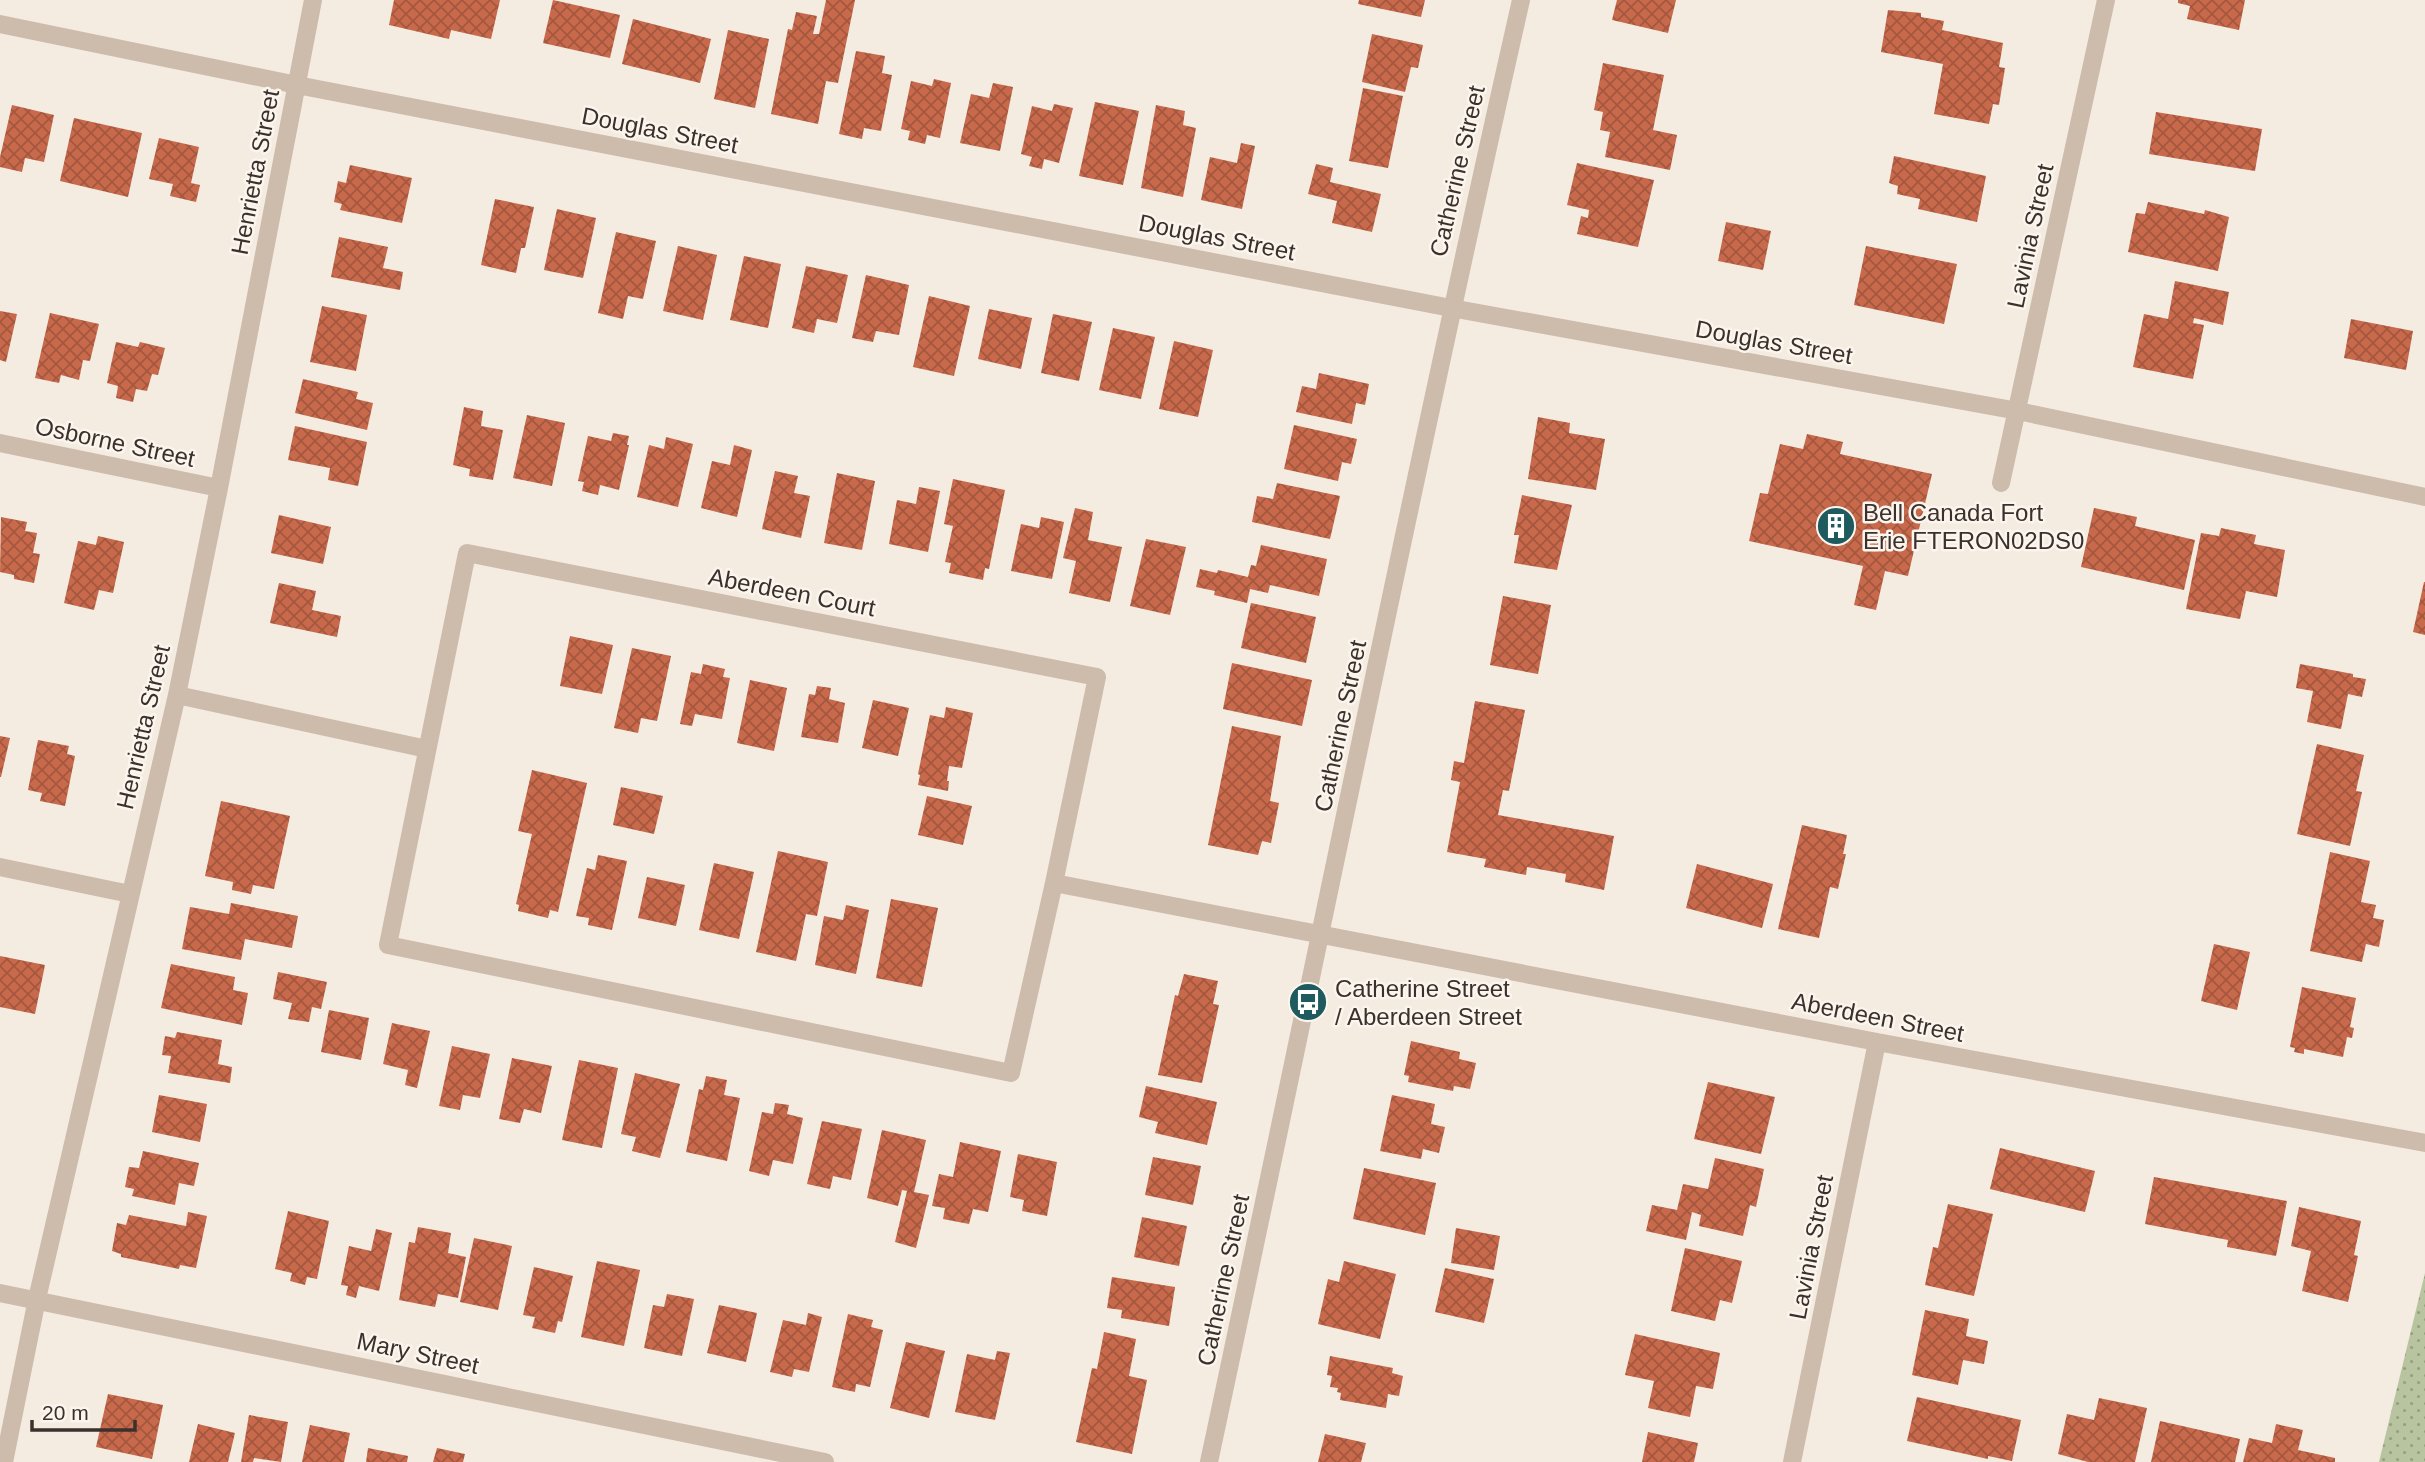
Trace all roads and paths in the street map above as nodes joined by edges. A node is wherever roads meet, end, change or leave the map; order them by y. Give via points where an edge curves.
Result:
1 (313, 0) edge
2 (1521, 0) edge
3 (2106, 0) edge
4 (0, 24) edge
5 (297, 85) junction
6 (1451, 308) junction
7 (2018, 411) junction
8 (0, 443) edge
9 (2001, 483) dead end
10 (219, 488) junction
11 (2425, 497) edge
12 (177, 695) junction
13 (427, 749) junction
14 (0, 867) edge
15 (1054, 883) junction
16 (130, 894) junction
17 (1322, 936) junction
18 (1877, 1042) junction
19 (2425, 1143) edge
20 (0, 1293) edge
21 (37, 1300) junction
22 (4, 1462) edge
23 (825, 1462) edge
24 (1209, 1462) edge
25 (1792, 1462) edge

1 - 5 street, Henrietta Street
2 - 6 street, Catherine Street
3 - 7 street, Lavinia Street
4 - 5 street, Douglas Street
5 - 6 street, Douglas Street
5 - 10 street, Henrietta Street
6 - 7 street, Douglas Street
6 - 17 street, Catherine Street
7 - 9 street, Lavinia Street
7 - 11 street, Douglas Street
8 - 10 street, Osborne Street
10 - 12 street, Henrietta Street
12 - 13 street
12 - 16 street, Henrietta Street
13 - 15 street, Aberdeen Court via 388,945 1011,1073
13 - 15 street, Aberdeen Court via 467,552 1097,677
14 - 16 street
15 - 17 street
16 - 21 street, Henrietta Street
17 - 18 street, Aberdeen Street
17 - 24 street, Catherine Street
18 - 19 street, Aberdeen Street
18 - 25 street, Lavinia Street
20 - 21 street, Mary Street
21 - 22 street, Henrietta Street
21 - 23 street, Mary Street

